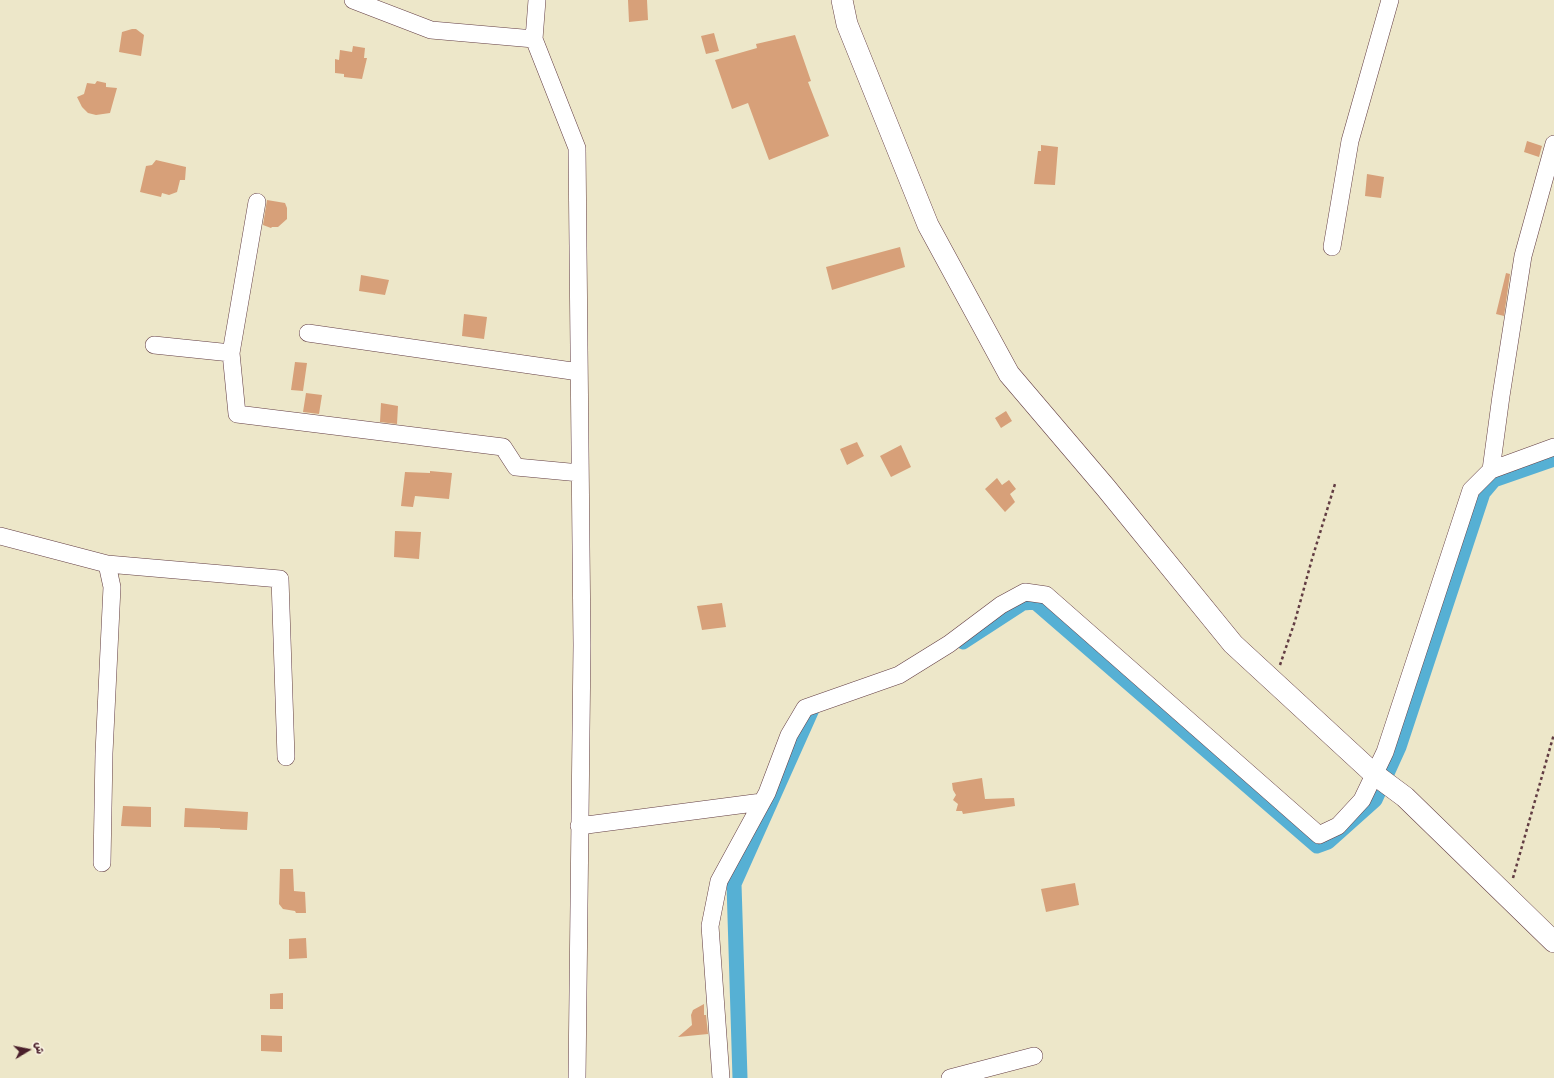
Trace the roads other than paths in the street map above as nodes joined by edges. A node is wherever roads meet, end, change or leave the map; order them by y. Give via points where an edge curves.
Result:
1 (352, 0) edge
2 (537, 0) edge
3 (842, 0) edge
4 (1390, 0) edge
5 (534, 38) junction
6 (1554, 144) edge
7 (257, 202) dead end
8 (1332, 247) dead end
9 (308, 334) dead end
10 (154, 345) dead end
11 (231, 353) junction
12 (579, 372) junction
13 (1554, 447) edge
14 (1491, 470) junction
15 (580, 473) junction
16 (0, 536) edge
17 (107, 564) junction
18 (286, 757) dead end
19 (1374, 774) junction
20 (762, 802) junction
21 (580, 826) junction
22 (102, 862) dead end
23 (1554, 942) edge
24 (1034, 1056) dead end
25 (577, 1078) edge
26 (721, 1078) edge
27 (950, 1078) edge

1 - 5 street via 431,30
2 - 5 street
3 - 19 main road via 847,24 928,225 1009,374 1233,644
4 - 8 street via 1350,141
5 - 12 street via 577,148
6 - 14 street via 1523,256
7 - 11 street
9 - 12 street
10 - 11 street
11 - 15 street via 237,414 502,447 516,467
12 - 15 street
13 - 14 street
14 - 19 street via 1471,490 1385,752
15 - 21 street
16 - 17 street
17 - 18 street via 280,579
17 - 22 street via 112,586
19 - 20 street via 1362,800 1338,826 1319,835 1046,594 1025,592 1001,605 949,644 899,675 805,708 788,735
19 - 23 main road via 1405,797
20 - 21 street
20 - 26 street via 719,881 710,926
21 - 25 street
24 - 27 street

